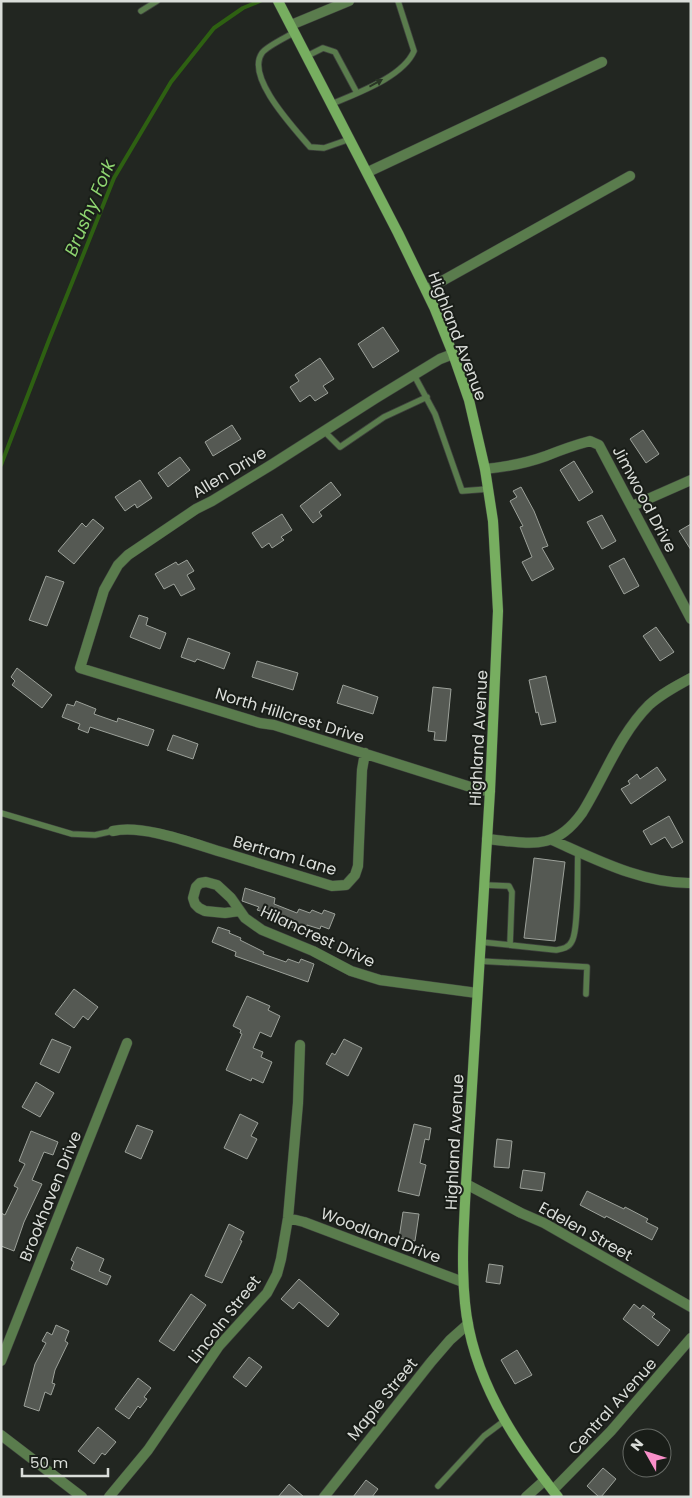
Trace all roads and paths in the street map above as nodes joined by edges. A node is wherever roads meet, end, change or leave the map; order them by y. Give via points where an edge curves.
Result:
1 (157, 1) edge
2 (278, 1) edge
3 (349, 1) edge
4 (398, 1) edge
5 (141, 11) dead end
6 (293, 29) junction
7 (307, 56) junction
8 (602, 62) dead end
9 (357, 93) junction
10 (332, 104) junction
11 (350, 138) junction
12 (368, 172) junction
13 (630, 176) dead end
14 (426, 290) junction
15 (453, 354) junction
16 (414, 375) junction
17 (427, 397) junction
18 (324, 431) junction
19 (485, 469) junction
20 (691, 480) edge
21 (488, 489) junction
22 (632, 506) junction
23 (691, 619) edge
24 (80, 668) joint
25 (691, 678) edge
26 (365, 753) junction
27 (490, 791) junction
28 (1, 813) edge
29 (113, 831) joint
30 (487, 839) junction
31 (552, 840) junction
32 (578, 851) junction
33 (691, 884) edge
34 (484, 885) junction
35 (239, 911) dead end
36 (481, 942) junction
37 (510, 945) junction
38 (479, 961) junction
39 (477, 994) junction
40 (586, 994) dead end
41 (127, 1042) dead end
42 (300, 1045) dead end
43 (466, 1184) junction
44 (288, 1218) junction
45 (463, 1282) junction
46 (691, 1307) edge
47 (468, 1324) junction
48 (691, 1338) edge
49 (1, 1361) edge
50 (504, 1421) junction
51 (1, 1435) edge
52 (544, 1480) junction
53 (438, 1486) dead end
54 (555, 1494) edge
55 (82, 1497) edge
56 (109, 1497) edge
57 (324, 1497) edge
58 (526, 1497) edge

1 - 5 lane
2 - 6 main road, Highland Avenue
3 - 6 street
9 -> 4 lane via 379,82 411,58 414,51
6 - 7 main road, Highland Avenue
6 - 11 lane via 262,52 258,65 266,91 310,147 324,148
7 - 9 lane via 323,48 335,52
7 - 10 main road, Highland Avenue
8 - 12 street
9 - 10 lane
10 - 11 main road, Highland Avenue
11 - 12 main road, Highland Avenue
12 - 14 main road, Highland Avenue
13 - 14 street
14 - 15 main road, Highland Avenue
15 - 16 street, Allen Drive
15 - 19 main road, Highland Avenue via 471,408
16 - 17 lane
16 - 18 street, Allen Drive
17 - 18 lane via 384,417 340,447
17 - 21 lane via 462,491
18 - 24 street, Allen Drive via 196,509 128,555 118,565 104,590
19 - 21 main road, Highland Avenue
19 - 22 street, Jimwood Drive via 544,457 590,441 599,446
20 - 22 street
21 - 27 main road, Highland Avenue via 496,551 498,611
22 - 23 street, Jimwood Drive
24 - 26 street, North Hillcrest Drive
25 - 31 street via 650,704 627,734 574,825
26 - 27 street, North Hillcrest Drive
26 - 29 street, Bertram Lane via 358,866 346,885 332,886 146,831
27 - 30 main road, Highland Avenue
28 - 29 lane via 72,834 95,835
30 - 31 street via 527,843
30 - 34 main road, Highland Avenue
31 - 32 street
32 - 33 street via 651,878
32 - 37 lane via 575,926 571,943 556,950
34 - 36 main road, Highland Avenue
34 - 37 lane via 508,886 512,892
35 - 39 street, Hilancrest Drive via 262,930 370,978
36 - 37 lane
36 - 38 main road, Highland Avenue
38 - 39 main road, Highland Avenue
38 - 40 lane via 587,967
39 - 43 main road, Highland Avenue
41 - 49 street, Brookhaven Drive
42 - 44 street, Lincoln Street
43 - 45 main road, Highland Avenue
43 - 46 street, Edelen Street via 544,1223
44 - 45 street, Woodland Drive
44 - 56 street, Lincoln Street via 277,1274 267,1293 219,1346 148,1450
45 - 47 main road, Highland Avenue
47 - 50 main road, Highland Avenue via 480,1370
47 - 57 street, Maple Street via 431,1362
48 - 54 street, Central Avenue
50 - 52 main road, Highland Avenue
50 - 53 lane via 484,1436
51 - 55 street
52 - 54 main road, Highland Avenue
52 - 58 street

